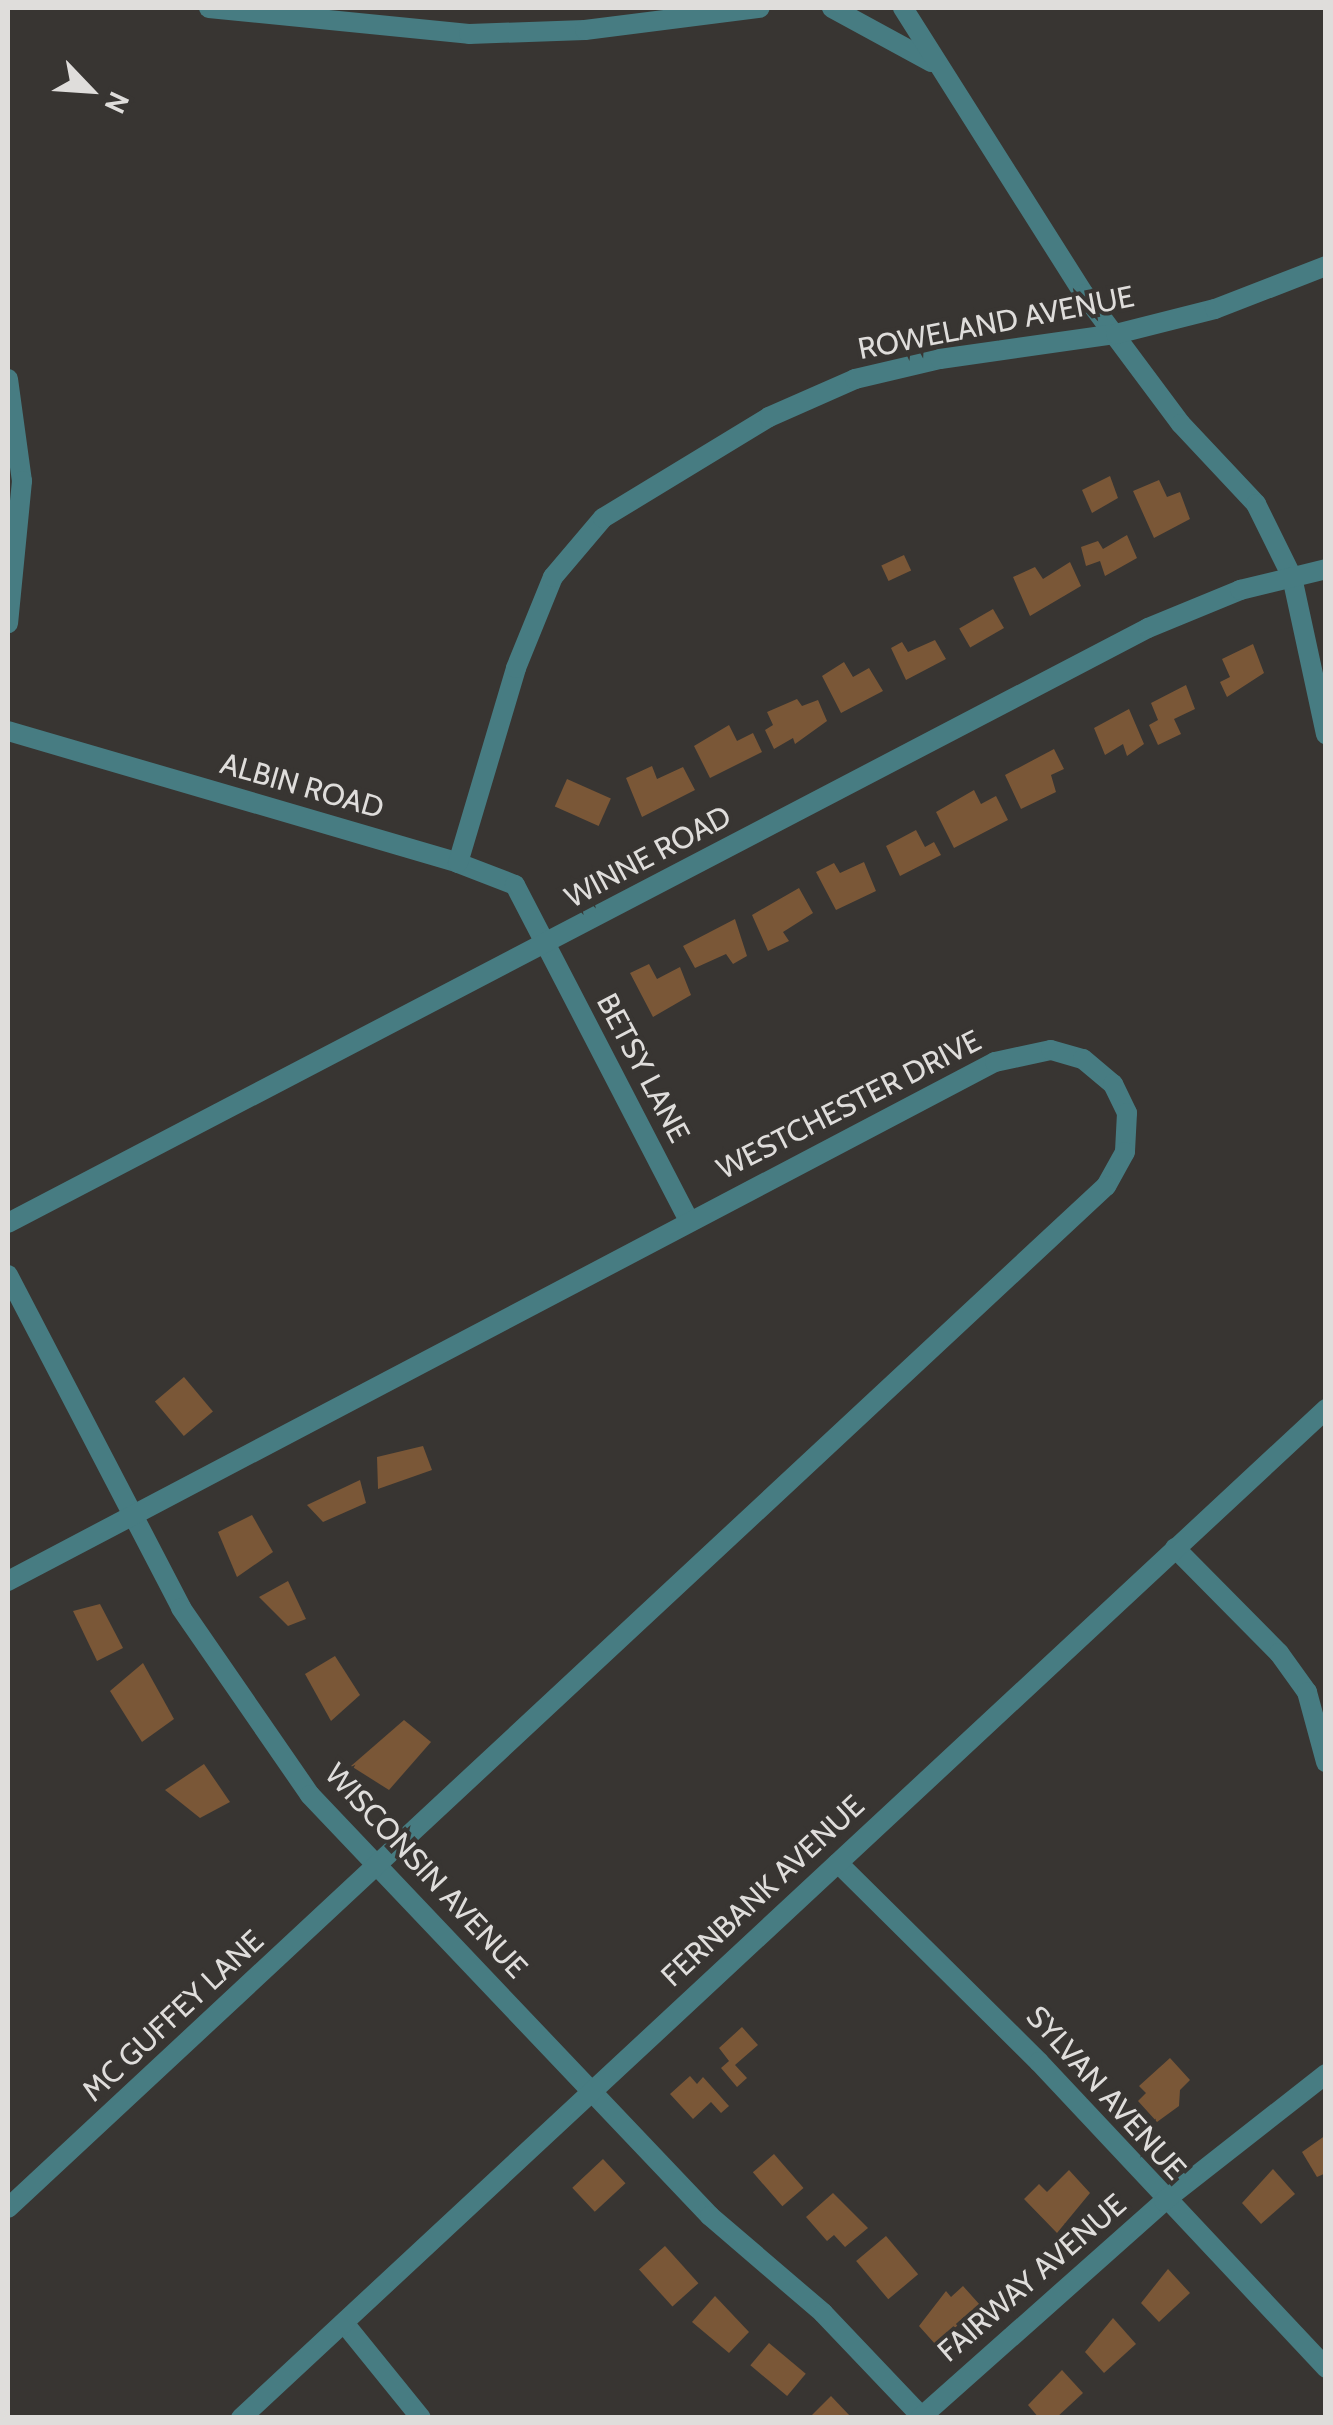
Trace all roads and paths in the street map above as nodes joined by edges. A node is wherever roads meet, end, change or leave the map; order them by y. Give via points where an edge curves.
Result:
1 (209, 8) edge
2 (760, 8) edge
3 (832, 8) edge
4 (903, 8) edge
5 (933, 63) junction
6 (1326, 266) edge
7 (1116, 334) junction
8 (8, 379) edge
9 (1326, 569) edge
10 (1292, 577) junction
11 (8, 623) edge
12 (8, 730) edge
13 (1326, 734) edge
14 (458, 863) junction
15 (544, 943) junction
16 (8, 1222) edge
17 (689, 1222) junction
18 (8, 1274) edge
19 (1326, 1409) edge
20 (131, 1512) junction
21 (1175, 1548) junction
22 (8, 1581) edge
23 (1326, 1762) edge
24 (838, 1863) junction
25 (377, 1865) junction
26 (1326, 2074) edge
27 (594, 2092) junction
28 (1164, 2201) junction
29 (8, 2208) edge
30 (344, 2323) junction
31 (1326, 2368) edge
32 (920, 2417) edge
33 (241, 2418) edge
34 (421, 2418) edge

1 - 2 street via 469,34 585,30
3 - 5 street
4 - 5 street
5 - 7 street
6 - 7 street, ROWELAND AVENUE via 1214,309
7 - 10 street via 1181,424 1256,504
7 - 14 street, ROWELAND AVENUE via 940,359 855,379 769,417 603,518 553,577 516,668
8 - 11 street via 22,481
9 - 10 street, WINNE ROAD
10 - 13 street
10 - 15 street, WINNE ROAD via 1240,590 1148,628
12 - 14 street, ALBIN ROAD
14 - 15 street, ALBIN ROAD via 515,885
15 - 16 street, WINNE ROAD
15 - 17 street, BETSY LANE
17 - 20 street, WESTCHESTER DRIVE
17 - 25 street, WESTCHESTER DRIVE via 906,1105 1021,1054 1051,1050 1083,1058 1112,1084 1127,1114 1125,1152 1106,1186
18 - 20 street, WISCONSIN AVENUE
19 - 21 street, FERNBANK AVENUE
20 - 22 street, WESTCHESTER DRIVE
20 - 25 street, WISCONSIN AVENUE via 232,1690 310,1794
21 - 23 street via 1279,1653 1307,1692
21 - 24 street, FERNBANK AVENUE
24 - 27 street, FERNBANK AVENUE
24 - 28 street, SYLVAN AVENUE via 1026,2048
25 - 27 street, WISCONSIN AVENUE
25 - 29 street, MC GUFFEY LANE
26 - 28 street, FAIRWAY AVENUE
27 - 30 street, FERNBANK AVENUE
27 - 32 street, WISCONSIN AVENUE via 710,2216 824,2313
28 - 31 street, SYLVAN AVENUE
28 - 32 street, FAIRWAY AVENUE
30 - 33 street, FERNBANK AVENUE
30 - 34 street

